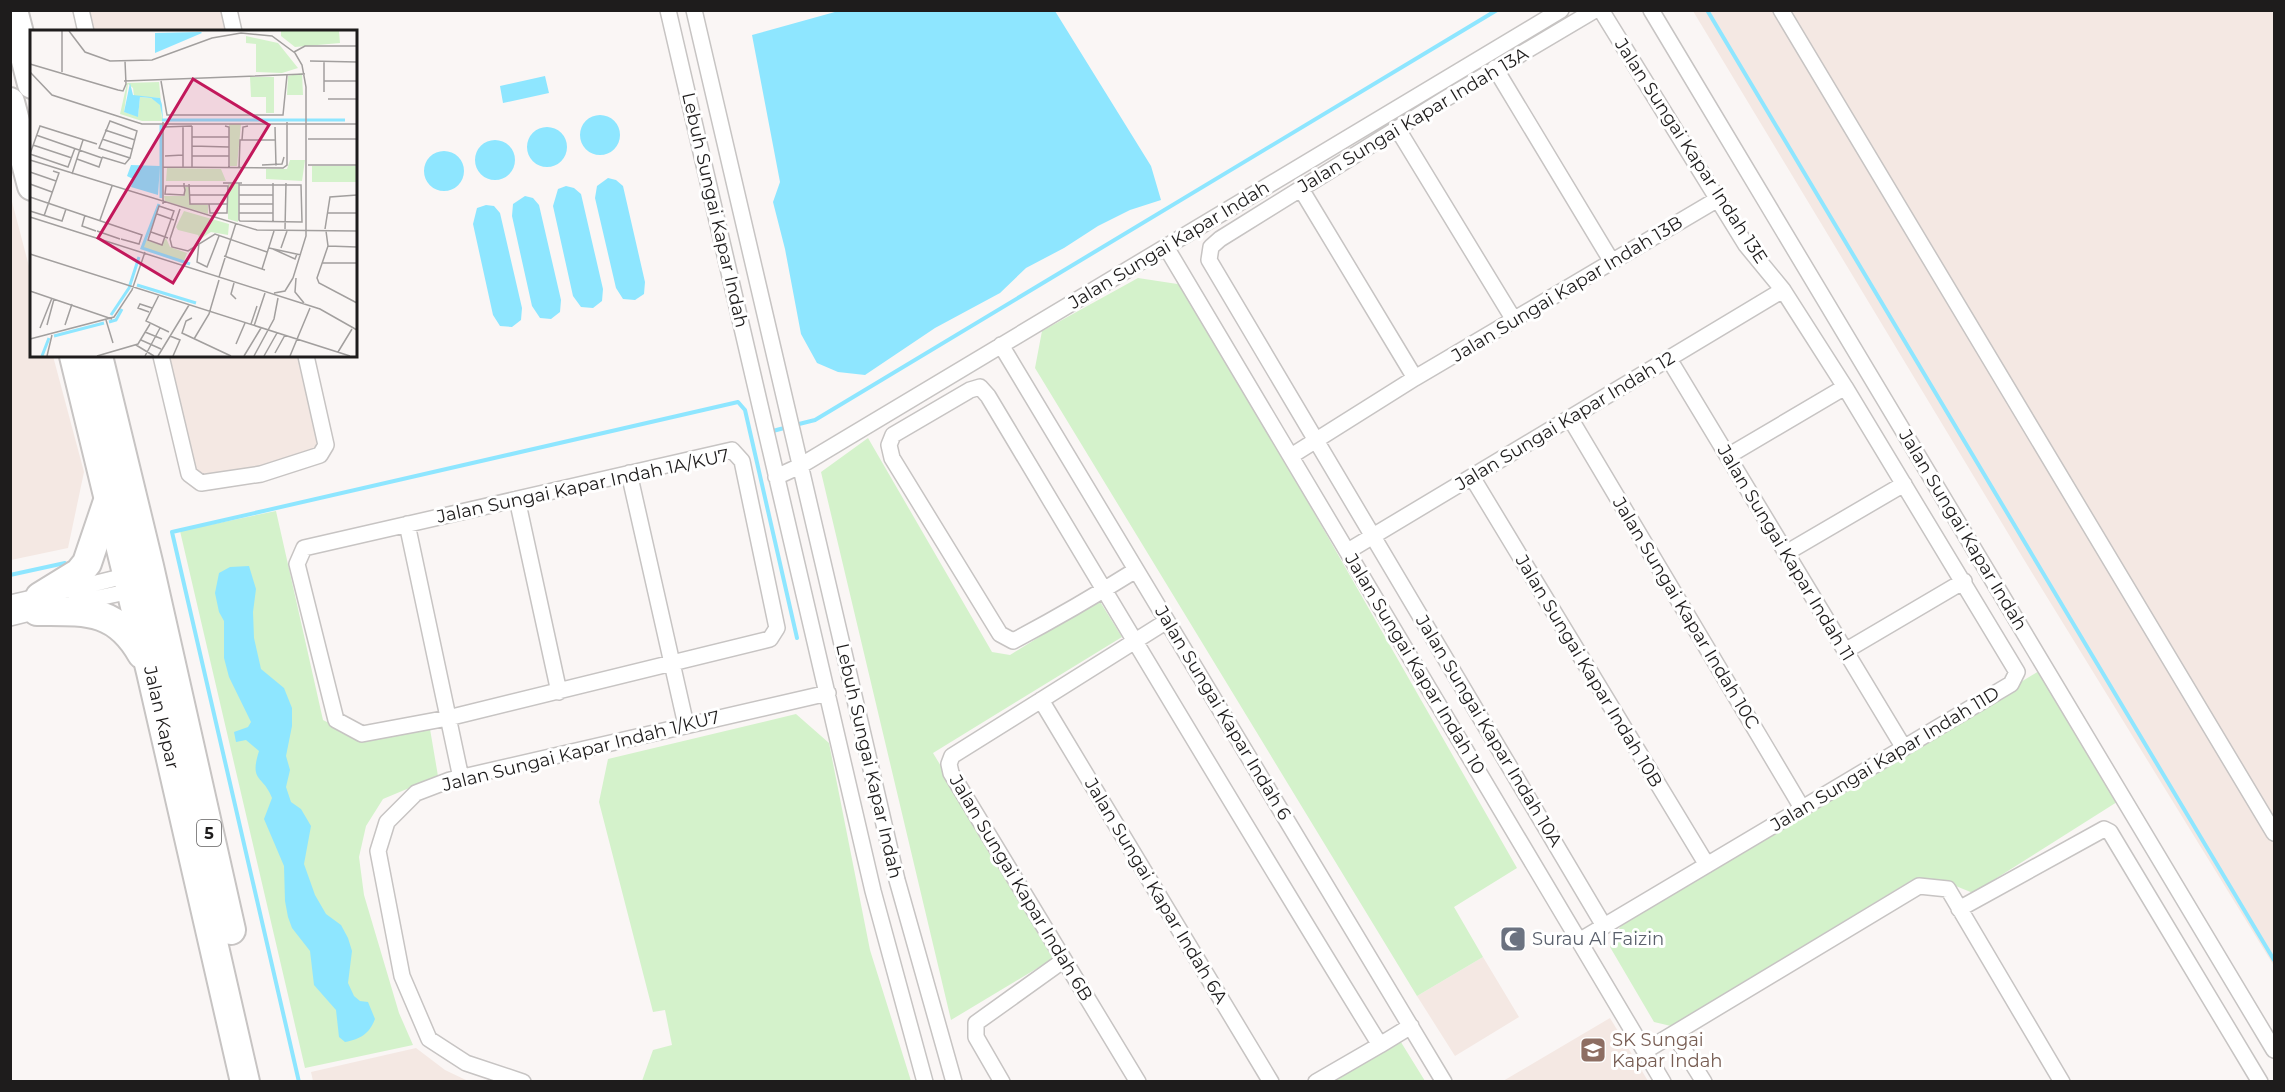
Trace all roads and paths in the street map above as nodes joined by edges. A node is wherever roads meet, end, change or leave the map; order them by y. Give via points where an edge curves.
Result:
1 (14, 10) edge
2 (81, 10) edge
3 (229, 10) edge
4 (694, 10) edge
5 (1561, 10) edge
6 (1595, 10) edge
7 (1601, 10) edge
8 (1651, 10) edge
9 (1781, 10) edge
10 (668, 11) edge
11 (86, 30) edge
12 (234, 30) edge
13 (1495, 68) junction
14 (30, 76) edge
15 (10, 102) edge
16 (1397, 128) junction
17 (30, 178) edge
18 (1301, 189) junction
19 (1718, 199) junction
20 (1166, 247) junction
21 (1612, 262) junction
22 (1783, 290) junction
23 (1514, 320) junction
24 (1001, 345) junction
25 (74, 357) edge
26 (98, 357) edge
27 (161, 357) edge
28 (306, 357) edge
29 (1669, 359) junction
30 (1415, 378) junction
31 (1845, 387) junction
32 (1570, 418) junction
33 (1316, 440) junction
34 (1291, 456) junction
35 (1728, 456) junction
36 (800, 466) junction
37 (629, 473) junction
38 (776, 477) junction
39 (1472, 477) junction
40 (1904, 484) junction
41 (109, 499) junction
42 (517, 499) junction
43 (407, 524) junction
44 (1373, 536) junction
45 (1348, 551) junction
46 (1786, 553) junction
47 (1137, 570) junction
48 (141, 580) junction
49 (1964, 581) junction
50 (1104, 589) junction
51 (10, 603) edge
52 (29, 608) edge
53 (1167, 621) junction
54 (1135, 641) junction
55 (1845, 651) junction
56 (672, 664) junction
57 (151, 672) junction
58 (559, 692) junction
59 (828, 693) junction
60 (1041, 700) junction
61 (448, 718) junction
62 (686, 725) junction
63 (1904, 748) junction
64 (461, 778) junction
65 (1802, 808) junction
66 (2274, 833) edge
67 (1707, 865) junction
68 (1959, 909) junction
69 (1604, 926) junction
70 (1580, 941) junction
71 (1064, 960) junction
72 (1411, 1026) junction
73 (1674, 1034) junction
74 (1380, 1045) junction
75 (2274, 1050) edge
76 (1645, 1051) junction
77 (245, 1082) edge
78 (265, 1082) edge
79 (523, 1082) edge
80 (925, 1082) edge
81 (954, 1082) edge
82 (1002, 1082) edge
83 (1138, 1082) edge
84 (1271, 1082) edge
85 (1316, 1082) edge
86 (1444, 1082) edge
87 (1663, 1082) edge
88 (1704, 1082) edge
89 (2062, 1082) edge
90 (2260, 1082) edge

1 - 14 highway
2 - 11 street
3 - 12 street
4 - 36 street, Lebuh Sungai Kapar Indah
5 - 20 street, Jalan Sungai Kapar Indah
6 - 13 street, Jalan Sungai Kapar Indah 13A
7 - 19 street, Jalan Sungai Kapar Indah 13E
8 - 75 street, Jalan Sungai Kapar Indah
9 - 66 street
10 - 38 street, Lebuh Sungai Kapar Indah
13 - 16 street, Jalan Sungai Kapar Indah 13A
13 - 21 street
15 - 17 highway
16 - 18 street, Jalan Sungai Kapar Indah 13A
16 - 23 street
18 - 30 street
18 - 33 street, Jalan Sungai Kapar Indah 13A via 1220,238 1211,247 1209,260
19 - 21 street, Jalan Sungai Kapar Indah 13B
19 - 22 street, Jalan Sungai Kapar Indah 13E via 1746,245
20 - 24 street, Jalan Sungai Kapar Indah
20 - 34 street, Jalan Sungai Kapar Indah 10
21 - 23 street, Jalan Sungai Kapar Indah 13B
22 - 29 street, Jalan Sungai Kapar Indah 12
22 - 31 street, Jalan Sungai Kapar Indah 11D
23 - 30 street, Jalan Sungai Kapar Indah 13B
24 - 36 street, Jalan Sungai Kapar Indah
24 - 47 street, Jalan Sungai Kapar Indah 6
25 - 41 highway, Jalan Kapar / 5
26 - 48 highway, Jalan Kapar / 5
27 - 28 street via 189,474 201,483 261,474 320,455 326,445
29 - 32 street, Jalan Sungai Kapar Indah 12
29 - 35 street, Jalan Sungai Kapar Indah 11
30 - 33 street, Jalan Sungai Kapar Indah 13B
31 - 35 street
31 - 40 street, Jalan Sungai Kapar Indah 11D
32 - 39 street, Jalan Sungai Kapar Indah 12
32 - 65 street, Jalan Sungai Kapar Indah 10C
33 - 34 street, Jalan Sungai Kapar Indah 13B
33 - 44 street, Jalan Sungai Kapar Indah 13A
34 - 45 street, Jalan Sungai Kapar Indah 10
35 - 46 street, Jalan Sungai Kapar Indah 11
36 - 38 street, Jalan Sungai Kapar Indah
36 - 81 street, Lebuh Sungai Kapar Indah via 897,880
37 - 42 street, Jalan Sungai Kapar Indah 1A/KU7
37 - 56 street
37 - 56 street, Jalan Sungai Kapar Indah 1A/KU7 via 732,450 742,460 776,633 770,639
38 - 59 street, Lebuh Sungai Kapar Indah
39 - 44 street, Jalan Sungai Kapar Indah 12
39 - 67 street, Jalan Sungai Kapar Indah 10B
40 - 46 street
40 - 49 street, Jalan Sungai Kapar Indah 11D
41 - 48 highway, Jalan Kapar / 5
41 - 52 highway via 87,563
42 - 43 street, Jalan Sungai Kapar Indah 1A/KU7
42 - 58 street
43 - 61 street
43 - 61 street, Jalan Sungai Kapar Indah 1A/KU7 via 304,548 297,564 336,720 362,734
44 - 45 street, Jalan Sungai Kapar Indah 12
44 - 69 street, Jalan Sungai Kapar Indah 10A
45 - 70 street, Jalan Sungai Kapar Indah 10
46 - 55 street, Jalan Sungai Kapar Indah 11
47 - 50 street
47 - 53 street, Jalan Sungai Kapar Indah 6
48 - 52 street
48 - 57 highway, Jalan Kapar / 5
48 - 78 highway, Jalan Kapar / 5
49 - 55 street
49 - 63 street, Jalan Sungai Kapar Indah 11D via 2017,672 2012,684
50 - 50 street via 980,387 893,435 889,446 892,458 1000,634 1013,641
50 - 54 street
51 - 52 street
52 - 57 highway via 100,614 116,622 131,635
53 - 54 street, Jalan Sungai Kapar Indah 6B
53 - 72 street, Jalan Sungai Kapar Indah 6
54 - 60 street, Jalan Sungai Kapar Indah 6B
54 - 74 street
55 - 63 street, Jalan Sungai Kapar Indah 11
56 - 58 street, Jalan Sungai Kapar Indah 1A/KU7
56 - 62 street
57 - 77 highway, Jalan Kapar / 5
58 - 61 street, Jalan Sungai Kapar Indah 1A/KU7
59 - 62 street, Jalan Sungai Kapar Indah 1/KU7
59 - 80 street, Lebuh Sungai Kapar Indah via 873,891
60 - 71 street, Jalan Sungai Kapar Indah 6B via 952,756 949,764
60 - 84 street, Jalan Sungai Kapar Indah 6A
61 - 64 street
62 - 64 street, Jalan Sungai Kapar Indah 1/KU7
63 - 65 street, Jalan Sungai Kapar Indah 11D
64 - 79 street, Jalan Sungai Kapar Indah 1/KU7 via 416,794 387,822 378,851 402,976 429,1039 466,1063
65 - 67 street, Jalan Sungai Kapar Indah 11D
67 - 69 street, Jalan Sungai Kapar Indah 11D
68 - 73 street via 1948,889 1919,886
68 - 89 street
68 - 90 street via 2104,829
69 - 70 street, Jalan Sungai Kapar Indah 11D
70 - 76 street, Jalan Sungai Kapar Indah 10
71 - 82 street via 976,1023 976,1037
71 - 83 street, Jalan Sungai Kapar Indah 6B
72 - 74 street
72 - 86 street, Jalan Sungai Kapar Indah 6
73 - 76 street
73 - 88 street
74 - 85 street
76 - 87 street, Jalan Sungai Kapar Indah 10

